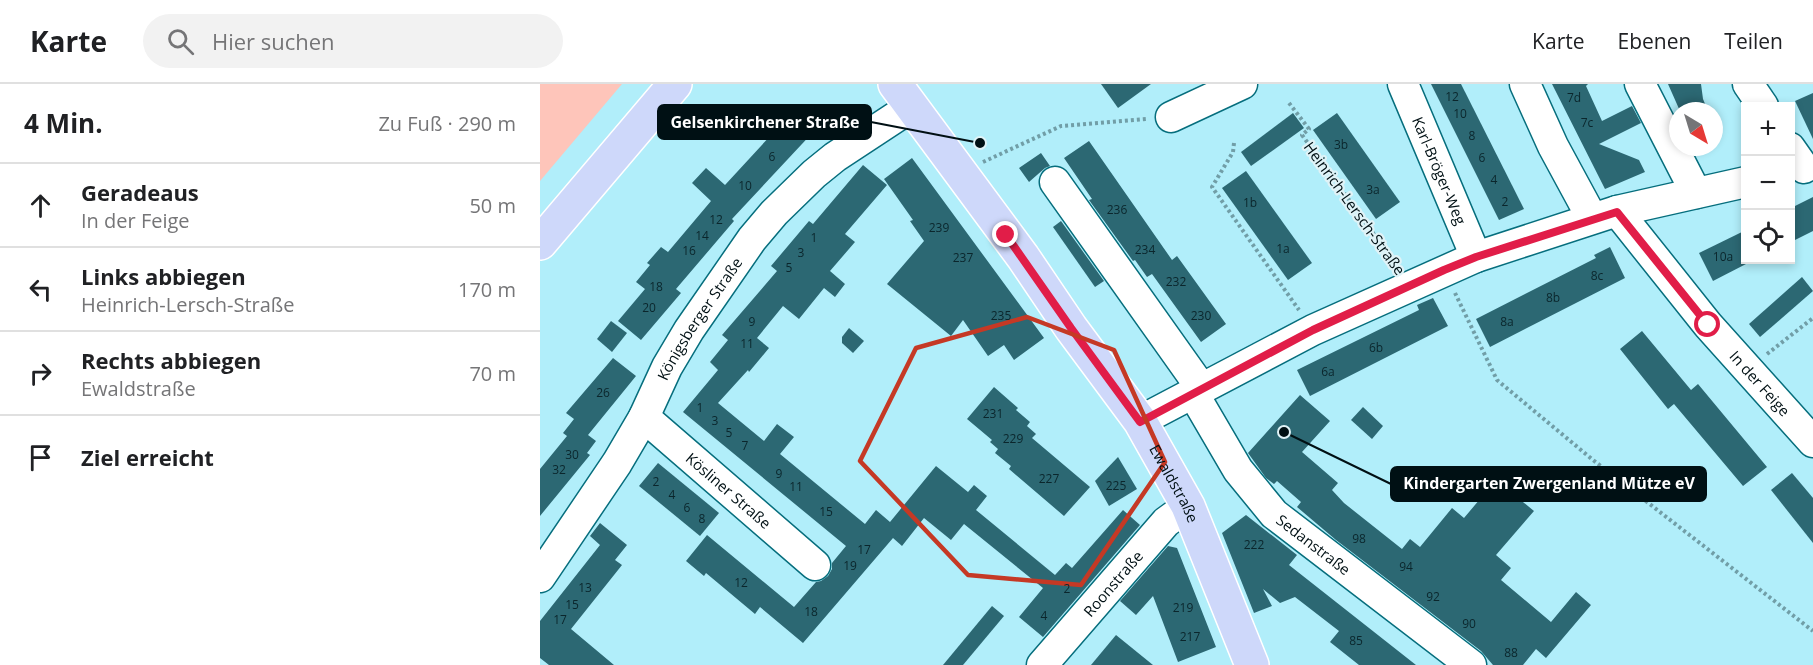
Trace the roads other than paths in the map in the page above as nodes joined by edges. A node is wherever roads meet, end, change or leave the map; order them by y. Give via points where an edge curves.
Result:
1 (675, 84) edge
2 (1242, 84) edge
3 (1404, 84) edge
4 (1524, 84) edge
5 (1640, 84) edge
6 (1748, 84) edge
7 (903, 95) edge
8 (1760, 102) edge
9 (1172, 117) road end
10 (1055, 182) dead end
11 (1741, 183) edge
12 (1696, 193) junction
13 (1605, 215) junction
14 (540, 243) edge
15 (1476, 257) junction
16 (1197, 391) junction
17 (644, 417) junction
18 (1140, 422) junction
19 (1813, 442) edge
20 (1188, 506) junction
21 (815, 565) dead end
22 (540, 577) edge
23 (1042, 665) edge
24 (1252, 665) edge
25 (1471, 665) edge

1 - 14 main road
2 - 9 street
3 - 15 street, Karl-Bröger-Weg
4 - 13 street via 1552,146
5 - 12 street
6 - 8 street
7 - 17 street, Königsberger Straße via 774,213 689,330
7 - 18 main road, Ewaldstraße
10 - 16 street
11 - 12 street, Heinrich-Lersch-Straße
12 - 13 street, Heinrich-Lersch-Straße
13 - 15 street, Heinrich-Lersch-Straße
13 - 19 street, In der Feige
15 - 16 street, Heinrich-Lersch-Straße via 1313,330
16 - 18 street, Heinrich-Lersch-Straße
16 - 25 street, Sedanstraße via 1238,470 1274,514
17 - 21 street, Kösliner Straße
17 - 22 street, Königsberger Straße
18 - 20 main road, Ewaldstraße
20 - 23 street, Roonstraße via 1166,522
20 - 24 main road, Ewaldstraße

